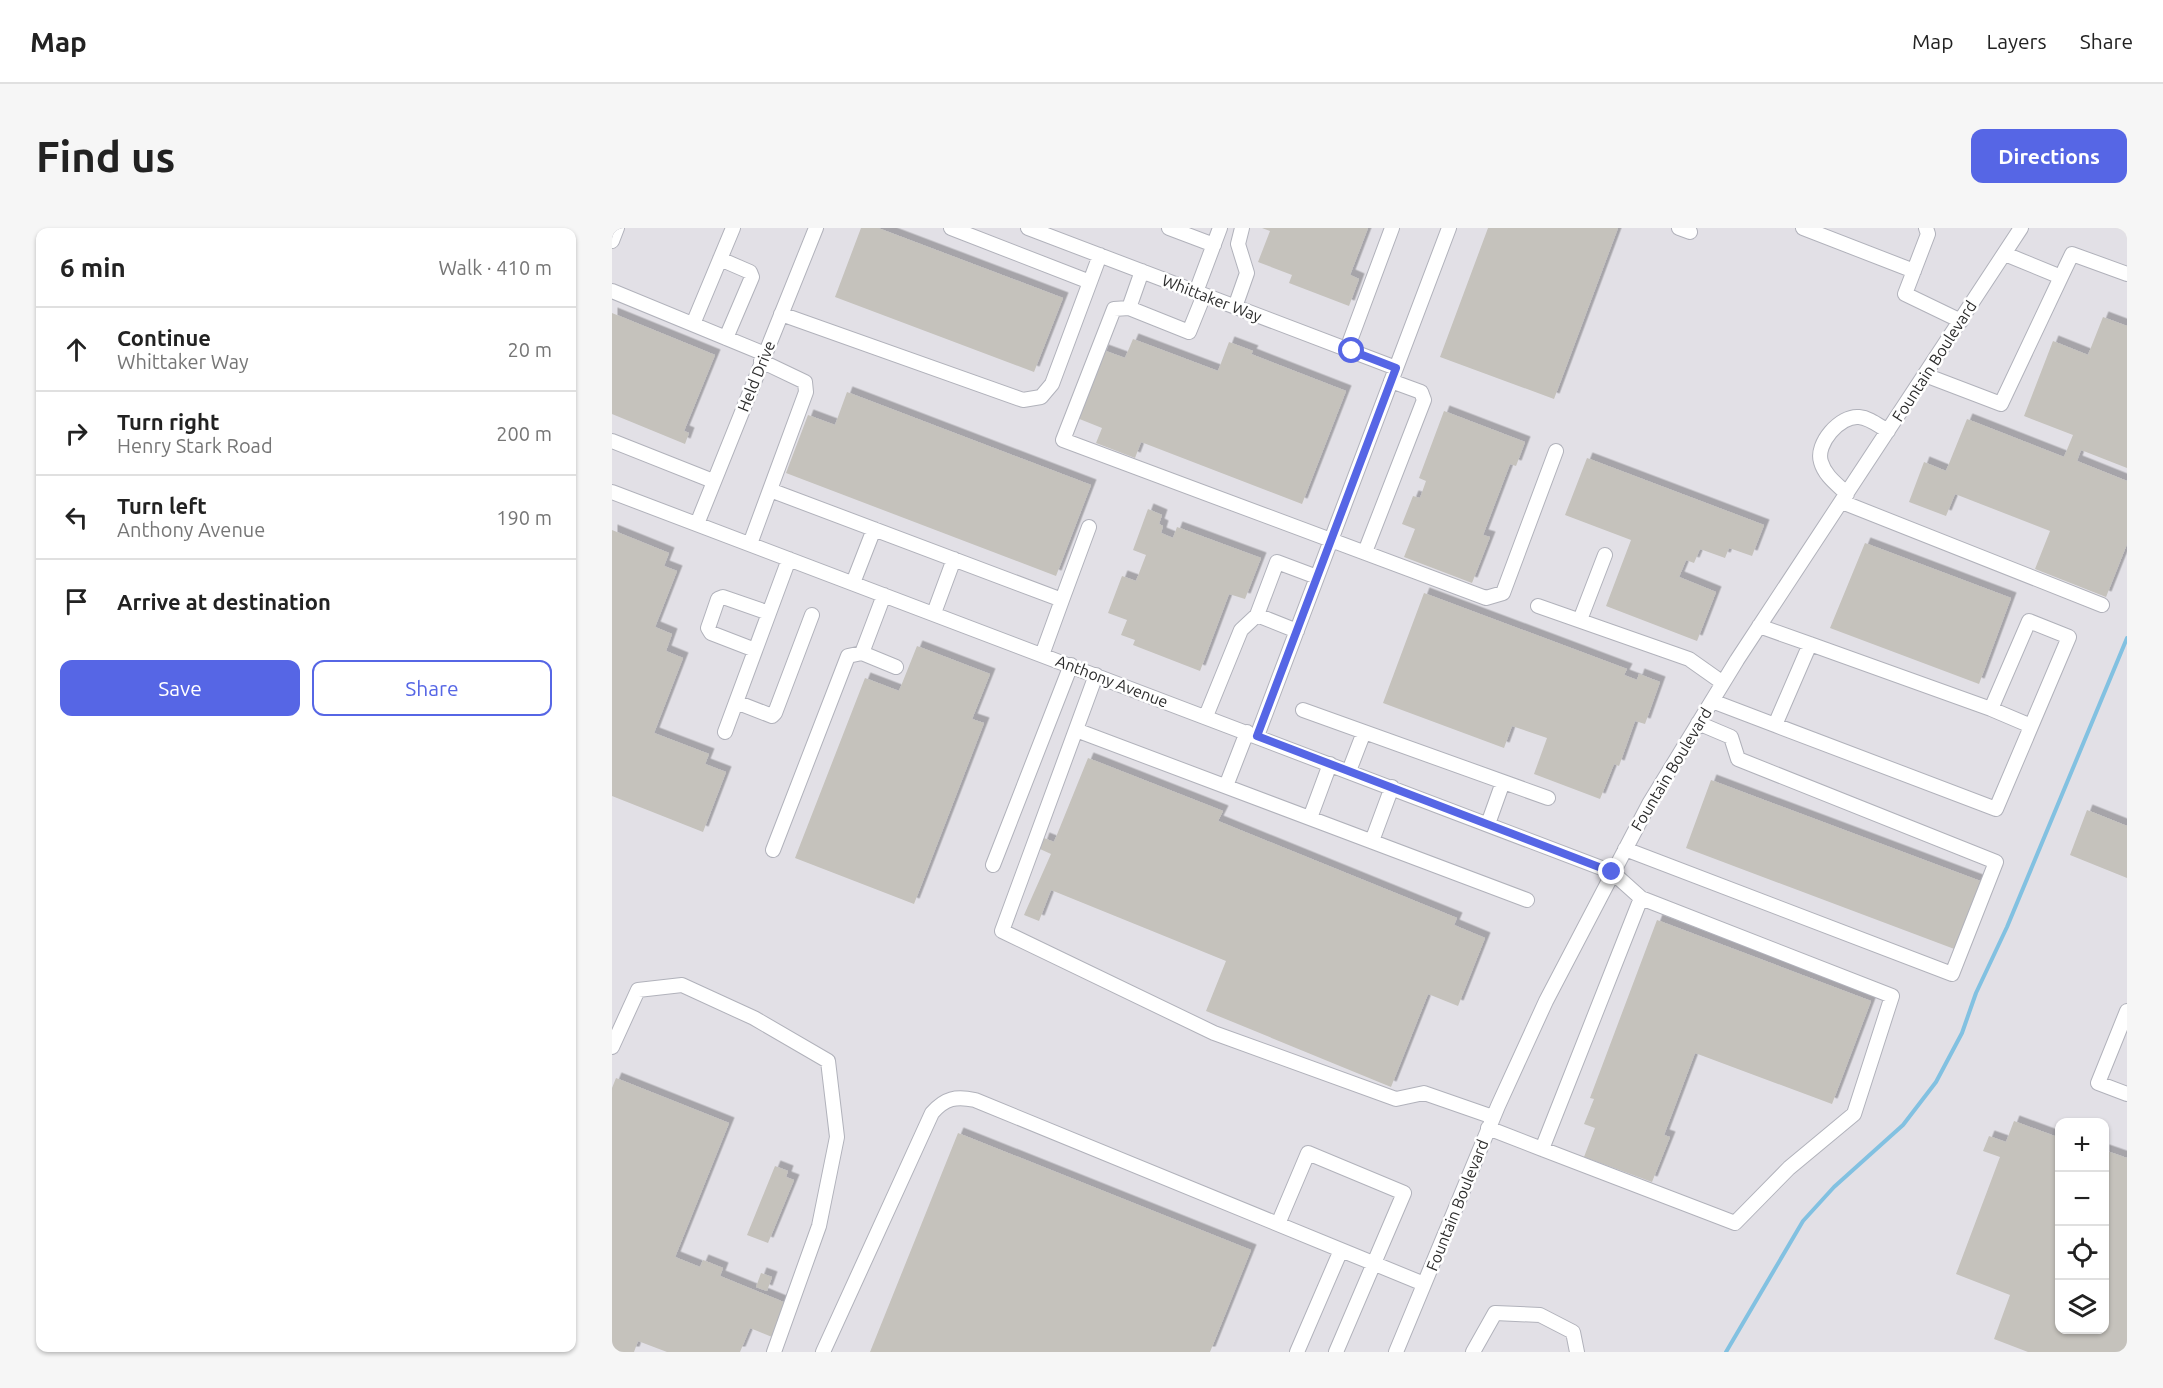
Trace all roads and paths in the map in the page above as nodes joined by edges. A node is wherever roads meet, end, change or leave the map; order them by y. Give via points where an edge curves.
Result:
1 (617, 228) edge
2 (733, 228) edge
3 (816, 228) edge
4 (951, 228) edge
5 (1028, 228) edge
6 (1169, 228) edge
7 (1220, 228) edge
8 (1242, 228) edge
9 (1392, 228) edge
10 (1449, 228) edge
11 (1803, 228) edge
12 (1926, 228) edge
13 (2021, 228) edge
14 (612, 241) edge
15 (1214, 245) junction
16 (2005, 254) junction
17 (1100, 255) junction
18 (720, 259) junction
19 (1142, 271) junction
20 (1914, 271) junction
21 (2127, 274) edge
22 (2061, 277) junction
23 (1090, 282) junction
24 (612, 291) edge
25 (1200, 293) junction
26 (1235, 306) junction
27 (1129, 308) junction
28 (781, 314) junction
29 (1961, 321) junction
30 (693, 324) junction
31 (726, 338) junction
32 (1347, 349) junction
33 (763, 357) junction
34 (1393, 374) junction
35 (1925, 375) junction
36 (1888, 431) junction
37 (612, 441) edge
38 (1556, 451) dead end
39 (713, 481) junction
40 (770, 490) junction
41 (612, 492) edge
42 (1844, 498) junction
43 (697, 524) junction
44 (1089, 527) dead end
45 (873, 529) junction
46 (1331, 539) junction
47 (750, 544) junction
48 (1365, 552) junction
49 (1605, 555) dead end
50 (789, 559) junction
51 (954, 560) junction
52 (1317, 577) junction
53 (853, 583) junction
54 (884, 595) junction
55 (1062, 600) junction
56 (2102, 605) dead end
57 (1538, 606) dead end
58 (769, 613) junction
59 (934, 614) junction
60 (812, 615) dead end
61 (1257, 615) junction
62 (1580, 620) junction
63 (1759, 626) junction
64 (1297, 631) junction
65 (1810, 644) junction
66 (755, 650) junction
67 (862, 653) junction
68 (1042, 655) junction
69 (1071, 665) junction
70 (896, 667) dead end
71 (1096, 675) junction
72 (1723, 683) junction
73 (1712, 701) junction
74 (736, 702) junction
75 (1990, 709) junction
76 (1303, 710) dead end
77 (1206, 716) junction
78 (1698, 723) junction
79 (1775, 725) junction
80 (2031, 726) junction
81 (1076, 730) junction
82 (725, 732) dead end
83 (1364, 732) junction
84 (1252, 734) junction
85 (1330, 764) junction
86 (1349, 771) junction
87 (1503, 782) junction
88 (1226, 786) junction
89 (1392, 787) junction
90 (1548, 798) dead end
91 (1310, 818) junction
92 (1488, 824) junction
93 (1372, 842) junction
94 (1625, 849) junction
95 (773, 850) dead end
96 (993, 865) dead end
97 (1612, 872) junction
98 (1641, 897) junction
99 (1527, 900) dead end
100 (2127, 1011) edge
101 (612, 1047) edge
102 (2127, 1094) edge
103 (1491, 1123) junction
104 (1542, 1149) junction
105 (1278, 1224) junction
106 (1341, 1250) junction
107 (1375, 1264) junction
108 (1424, 1284) junction
109 (774, 1352) edge
110 (823, 1352) edge
111 (1297, 1352) edge
112 (1336, 1352) edge
113 (1396, 1352) edge
114 (1473, 1352) edge
115 (1577, 1352) edge

1 - 14 street
2 - 18 street
3 - 28 street, Held Drive
4 - 23 street
5 - 17 street, Whittaker Way
6 - 15 street
7 - 15 street
8 - 26 street via 1238,244 1247,273
9 - 32 street
10 - 34 street
11 - 20 street
12 - 20 street via 1928,234
13 - 16 street, Fountain Boulevard
15 - 25 street
16 - 22 street
16 - 29 street, Fountain Boulevard
17 - 19 street, Whittaker Way
17 - 23 street
18 - 30 street
18 - 31 street via 750,272 752,277
19 - 25 street, Whittaker Way
19 - 27 street
20 - 29 street via 1905,294
21 - 22 street via 2072,254
22 - 35 street via 2001,404
23 - 28 street via 1052,384 1041,397 1023,400
24 - 30 street
25 - 26 street, Whittaker Way
25 - 27 street via 1189,332
26 - 32 street, Whittaker Way
27 - 46 street via 1114,309 1063,440
28 - 33 street, Held Drive
29 - 35 street, Fountain Boulevard
30 - 31 street
31 - 33 street
32 - 34 street, Whittaker Way
33 - 39 street, Held Drive
33 - 40 street via 805,381 806,392
34 - 46 street
34 - 48 street, Whittaker Way via 1420,392 1424,400
35 - 36 street, Fountain Boulevard
36 - 42 street, Fountain Boulevard
36 - 42 street via 1858,417 1834,429 1822,446 1820,460 1826,475
37 - 39 street
38 - 48 street via 1503,592 1486,598
39 - 43 street, Held Drive
40 - 45 street
40 - 47 street
41 - 43 street, Anthony Avenue
42 - 56 street
42 - 63 street, Fountain Boulevard
43 - 47 street, Anthony Avenue
44 - 55 street
45 - 51 street
45 - 53 street
46 - 48 street
46 - 52 street
47 - 50 street, Anthony Avenue
49 - 62 street
50 - 53 street, Anthony Avenue
50 - 58 street
51 - 55 street
51 - 59 street
52 - 61 street via 1277,562
52 - 64 street
53 - 54 street, Anthony Avenue
54 - 59 street, Anthony Avenue
54 - 67 street
55 - 68 street
57 - 62 street
58 - 66 street
58 - 66 street via 723,597 718,599 708,628 711,633
59 - 68 street, Anthony Avenue
60 - 74 street via 776,713 772,716
61 - 64 street
61 - 77 street via 1241,630
62 - 72 street via 1689,659
63 - 65 street
63 - 72 street, Fountain Boulevard
64 - 84 street
65 - 75 street
65 - 79 street
66 - 74 street
67 - 70 street
67 - 95 street via 848,656
68 - 69 street, Anthony Avenue
69 - 71 street, Anthony Avenue
69 - 96 street
71 - 77 street, Anthony Avenue
71 - 81 street
72 - 73 street, Fountain Boulevard
73 - 78 street, Fountain Boulevard
73 - 79 street
74 - 82 street
75 - 80 street
75 - 80 street via 2029,621 2069,636
76 - 83 street
77 - 84 street, Anthony Avenue
78 - 94 street, Fountain Boulevard
78 - 94 street via 1731,737 1738,759 1996,862 1952,975
79 - 80 street via 1996,809
81 - 88 street
81 - 103 street via 1002,931 1214,1033 1396,1099 1424,1093
83 - 86 street
83 - 87 street
84 - 85 street, Anthony Avenue
84 - 88 street
85 - 86 street, Anthony Avenue
85 - 91 street
86 - 89 street, Anthony Avenue
87 - 90 street
87 - 92 street
88 - 91 street
89 - 92 street, Anthony Avenue
89 - 93 street
91 - 93 street
92 - 97 street, Anthony Avenue
93 - 99 street
94 - 97 street, Fountain Boulevard
97 - 98 street, Anthony Avenue
97 - 103 street, Fountain Boulevard via 1546,1001
98 - 104 street
98 - 104 street, Anthony Avenue via 1892,996 1854,1114 1789,1168 1735,1223
100 - 102 street via 2098,1083
101 - 109 street via 638,990 682,985 754,1017 828,1061 837,1137 819,1226
103 - 104 street
103 - 108 street, Fountain Boulevard
105 - 106 street
105 - 107 street via 1308,1153 1404,1193
105 - 110 street via 975,1100 951,1098 932,1113
106 - 107 street
106 - 111 street
107 - 108 street
107 - 112 street
108 - 113 street, Fountain Boulevard
114 - 115 street via 1495,1313 1540,1315 1573,1332

